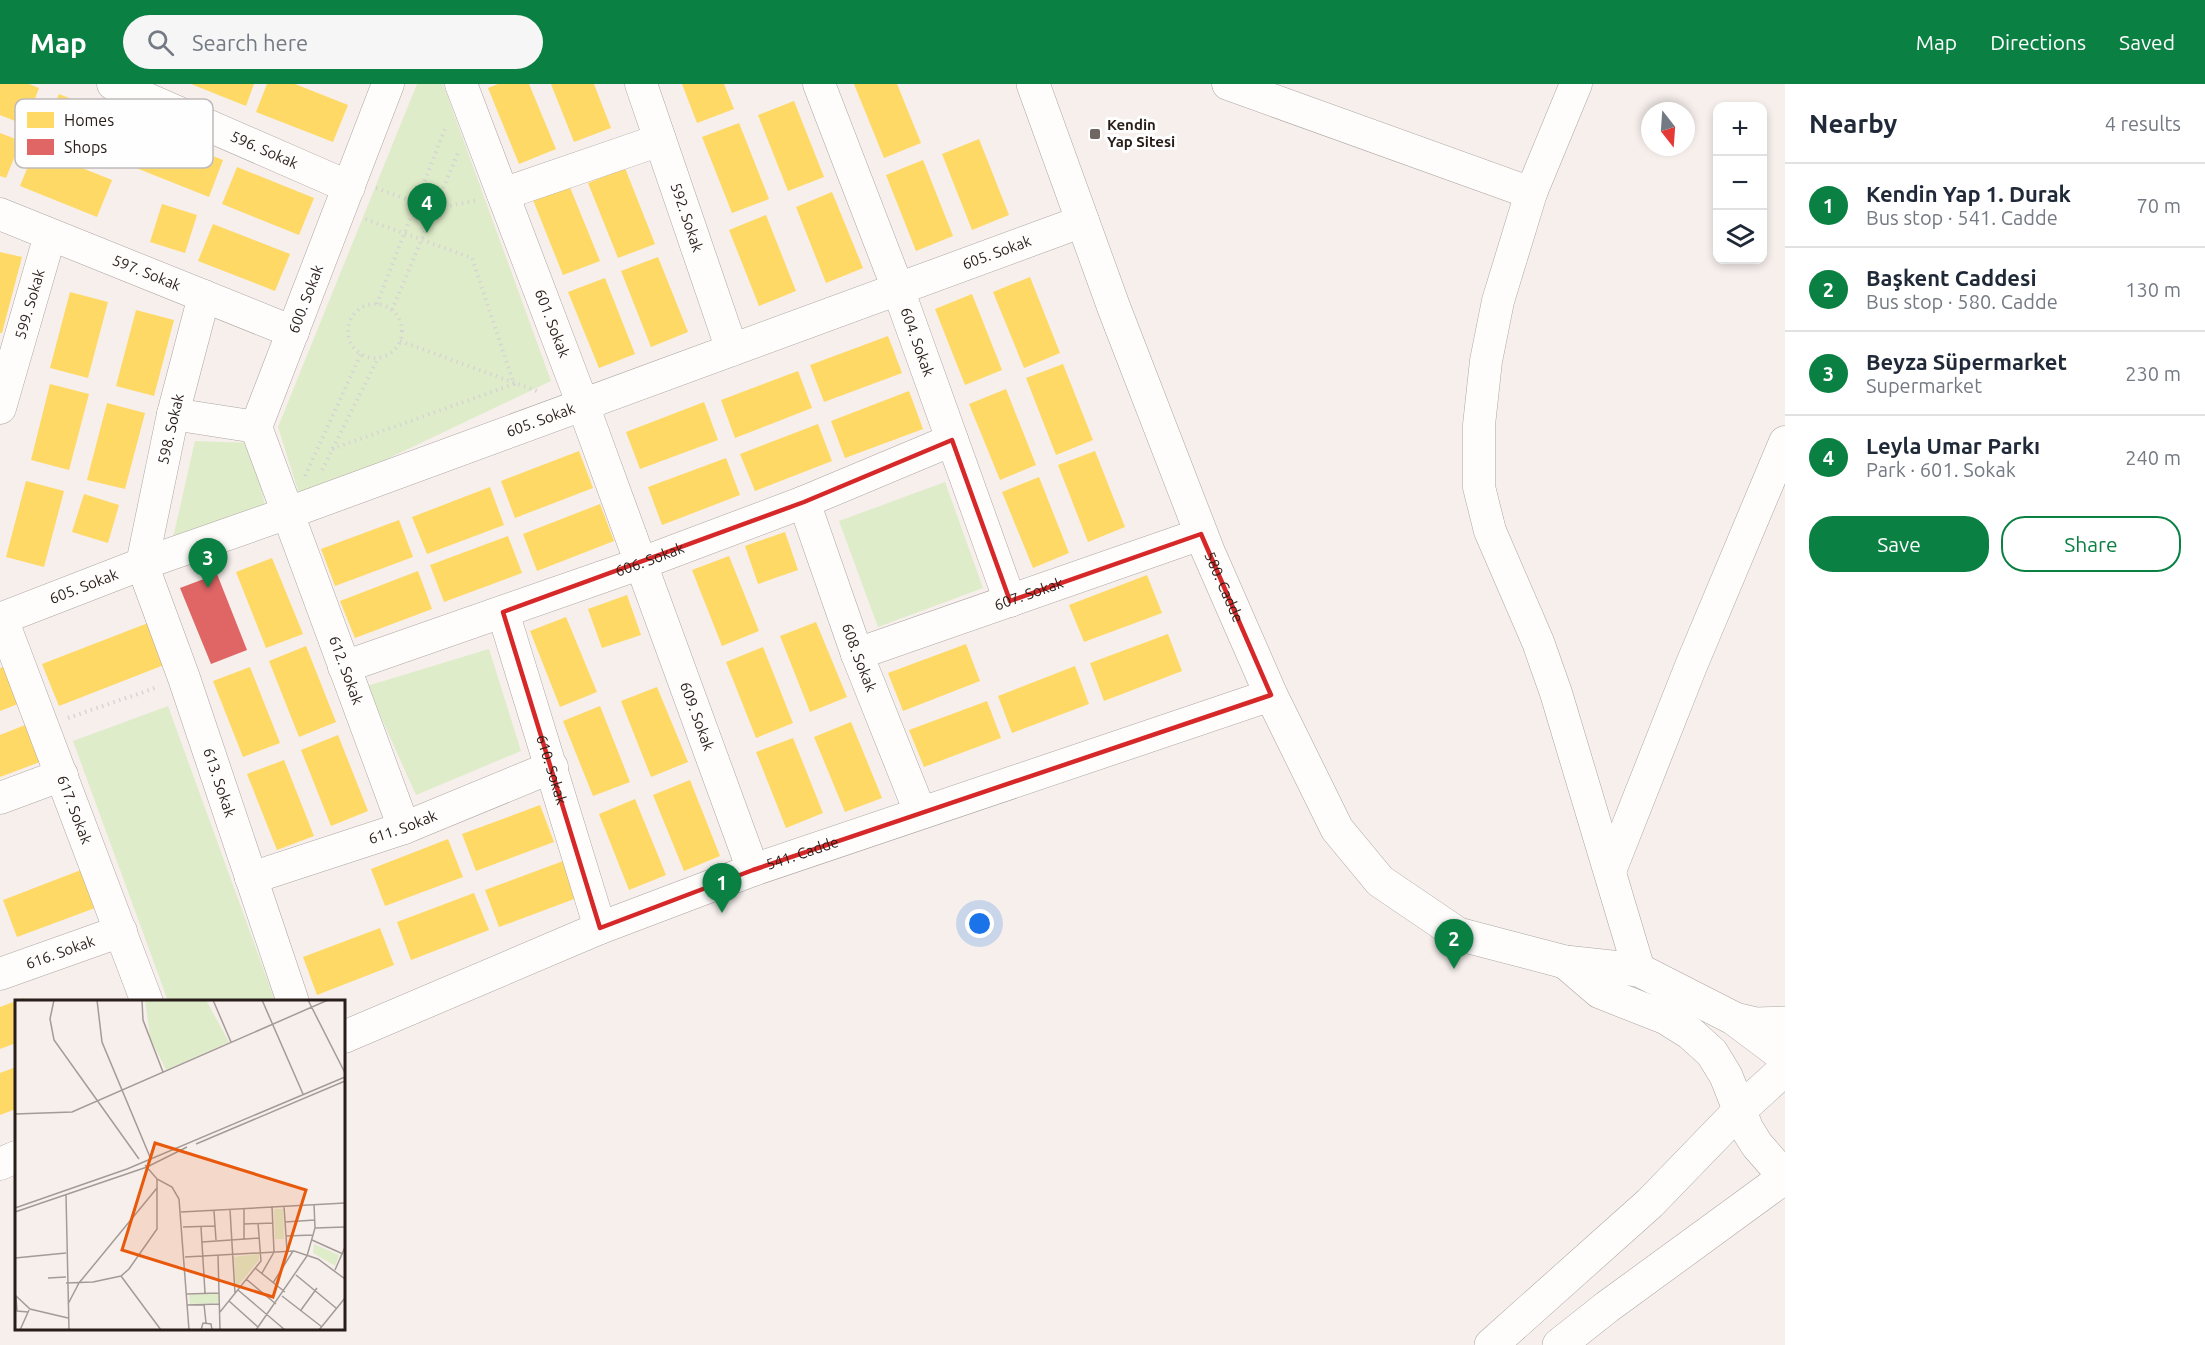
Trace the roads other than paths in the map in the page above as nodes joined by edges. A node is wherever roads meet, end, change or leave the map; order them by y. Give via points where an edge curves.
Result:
1 (113, 84) edge
2 (388, 84) edge
3 (641, 84) edge
4 (819, 84) edge
5 (1033, 84) edge
6 (1228, 84) edge
7 (1576, 84) edge
8 (461, 85) edge
9 (146, 99) edge
10 (213, 130) edge
11 (660, 140) junction
12 (1531, 193) junction
13 (503, 194) junction
14 (357, 196) junction
15 (0, 214) edge
16 (1083, 221) junction
17 (50, 234) junction
18 (898, 289) junction
19 (204, 296) junction
20 (293, 332) junction
21 (732, 350) junction
22 (583, 405) junction
23 (0, 408) edge
24 (173, 414) junction
25 (256, 428) junction
26 (952, 440) junction
27 (1785, 442) edge
28 (804, 502) junction
29 (295, 511) junction
30 (1201, 534) junction
31 (642, 563) junction
32 (142, 564) junction
33 (1010, 601) junction
34 (503, 612) junction
35 (1, 619) edge
36 (857, 654) junction
37 (344, 667) junction
38 (1271, 695) junction
39 (552, 767) junction
40 (62, 775) junction
41 (0, 798) edge
42 (920, 812) junction
43 (404, 828) junction
44 (753, 870) junction
45 (1610, 871) junction
46 (251, 878) junction
47 (600, 928) junction
48 (121, 931) junction
49 (1564, 962) junction
50 (1639, 970) junction
51 (0, 974) edge
52 (146, 1000) edge
53 (292, 1000) edge
54 (1734, 1018) junction
55 (1785, 1023) edge
56 (345, 1037) edge
57 (1785, 1057) edge
58 (1785, 1069) edge
59 (1740, 1110) junction
60 (15, 1158) edge
61 (0, 1164) edge
62 (1785, 1177) edge
63 (1491, 1345) edge
64 (1559, 1345) edge

1 - 9 street, 596. Sokak
2 - 14 street, 600. Sokak
3 - 11 street, 592. Sokak
4 - 18 street, 604. Sokak
5 - 16 main road, 580. Cadde
6 - 12 street
7 - 12 street
8 - 13 street, 601. Sokak
10 - 14 street, 596. Sokak
11 - 13 street
11 - 21 street, 592. Sokak
12 - 45 street via 1498,301 1486,361 1479,425 1479,487 1490,531 1556,693
13 - 22 street, 601. Sokak
14 - 20 street, 600. Sokak
15 - 17 street, 597. Sokak
16 - 18 street, 605. Sokak
16 - 30 main road, 580. Cadde
17 - 19 street, 597. Sokak
17 - 23 street, 599. Sokak
18 - 21 street, 605. Sokak
18 - 26 street, 604. Sokak
19 - 20 street, 597. Sokak
19 - 24 street, 598. Sokak
20 - 25 street, 600. Sokak
21 - 22 street, 605. Sokak
22 - 29 street, 605. Sokak
22 - 31 street, 601. Sokak
24 - 25 street
24 - 32 street, 598. Sokak
25 - 29 street
26 - 28 street, 606. Sokak
26 - 33 street, 604. Sokak
27 - 45 street
28 - 31 street, 606. Sokak
28 - 36 street, 608. Sokak
29 - 32 street, 605. Sokak
29 - 37 street, 612. Sokak
30 - 33 street, 607. Sokak
30 - 38 main road, 580. Cadde
31 - 34 street, 606. Sokak
31 - 44 street, 609. Sokak
32 - 35 street, 605. Sokak
32 - 46 street, 613. Sokak
33 - 36 street, 607. Sokak
34 - 37 street, 606. Sokak
34 - 39 street, 610. Sokak
35 - 40 street, 617. Sokak
36 - 42 street, 608. Sokak
37 - 43 street, 612. Sokak
38 - 42 street, 541. Cadde
38 - 49 main road, 580. Cadde via 1337,829 1380,881 1458,934
39 - 43 street, 611. Sokak
39 - 47 street, 610. Sokak
40 - 41 street
40 - 48 street, 617. Sokak
42 - 44 street, 541. Cadde
43 - 46 street, 611. Sokak
44 - 47 street, 541. Cadde
45 - 50 street
46 - 53 street, 613. Sokak
47 - 56 street, 541. Cadde
48 - 51 street, 616. Sokak
48 - 52 street, 617. Sokak
49 - 50 main road, 580. Cadde
49 - 59 main road via 1600,992 1666,1018 1690,1033 1712,1053
50 - 54 main road
54 - 55 main road via 1756,1024
54 - 57 main road
58 - 59 main road
59 - 62 main road via 1756,1145
59 - 63 main road via 1650,1203
60 - 61 street
62 - 64 main road

